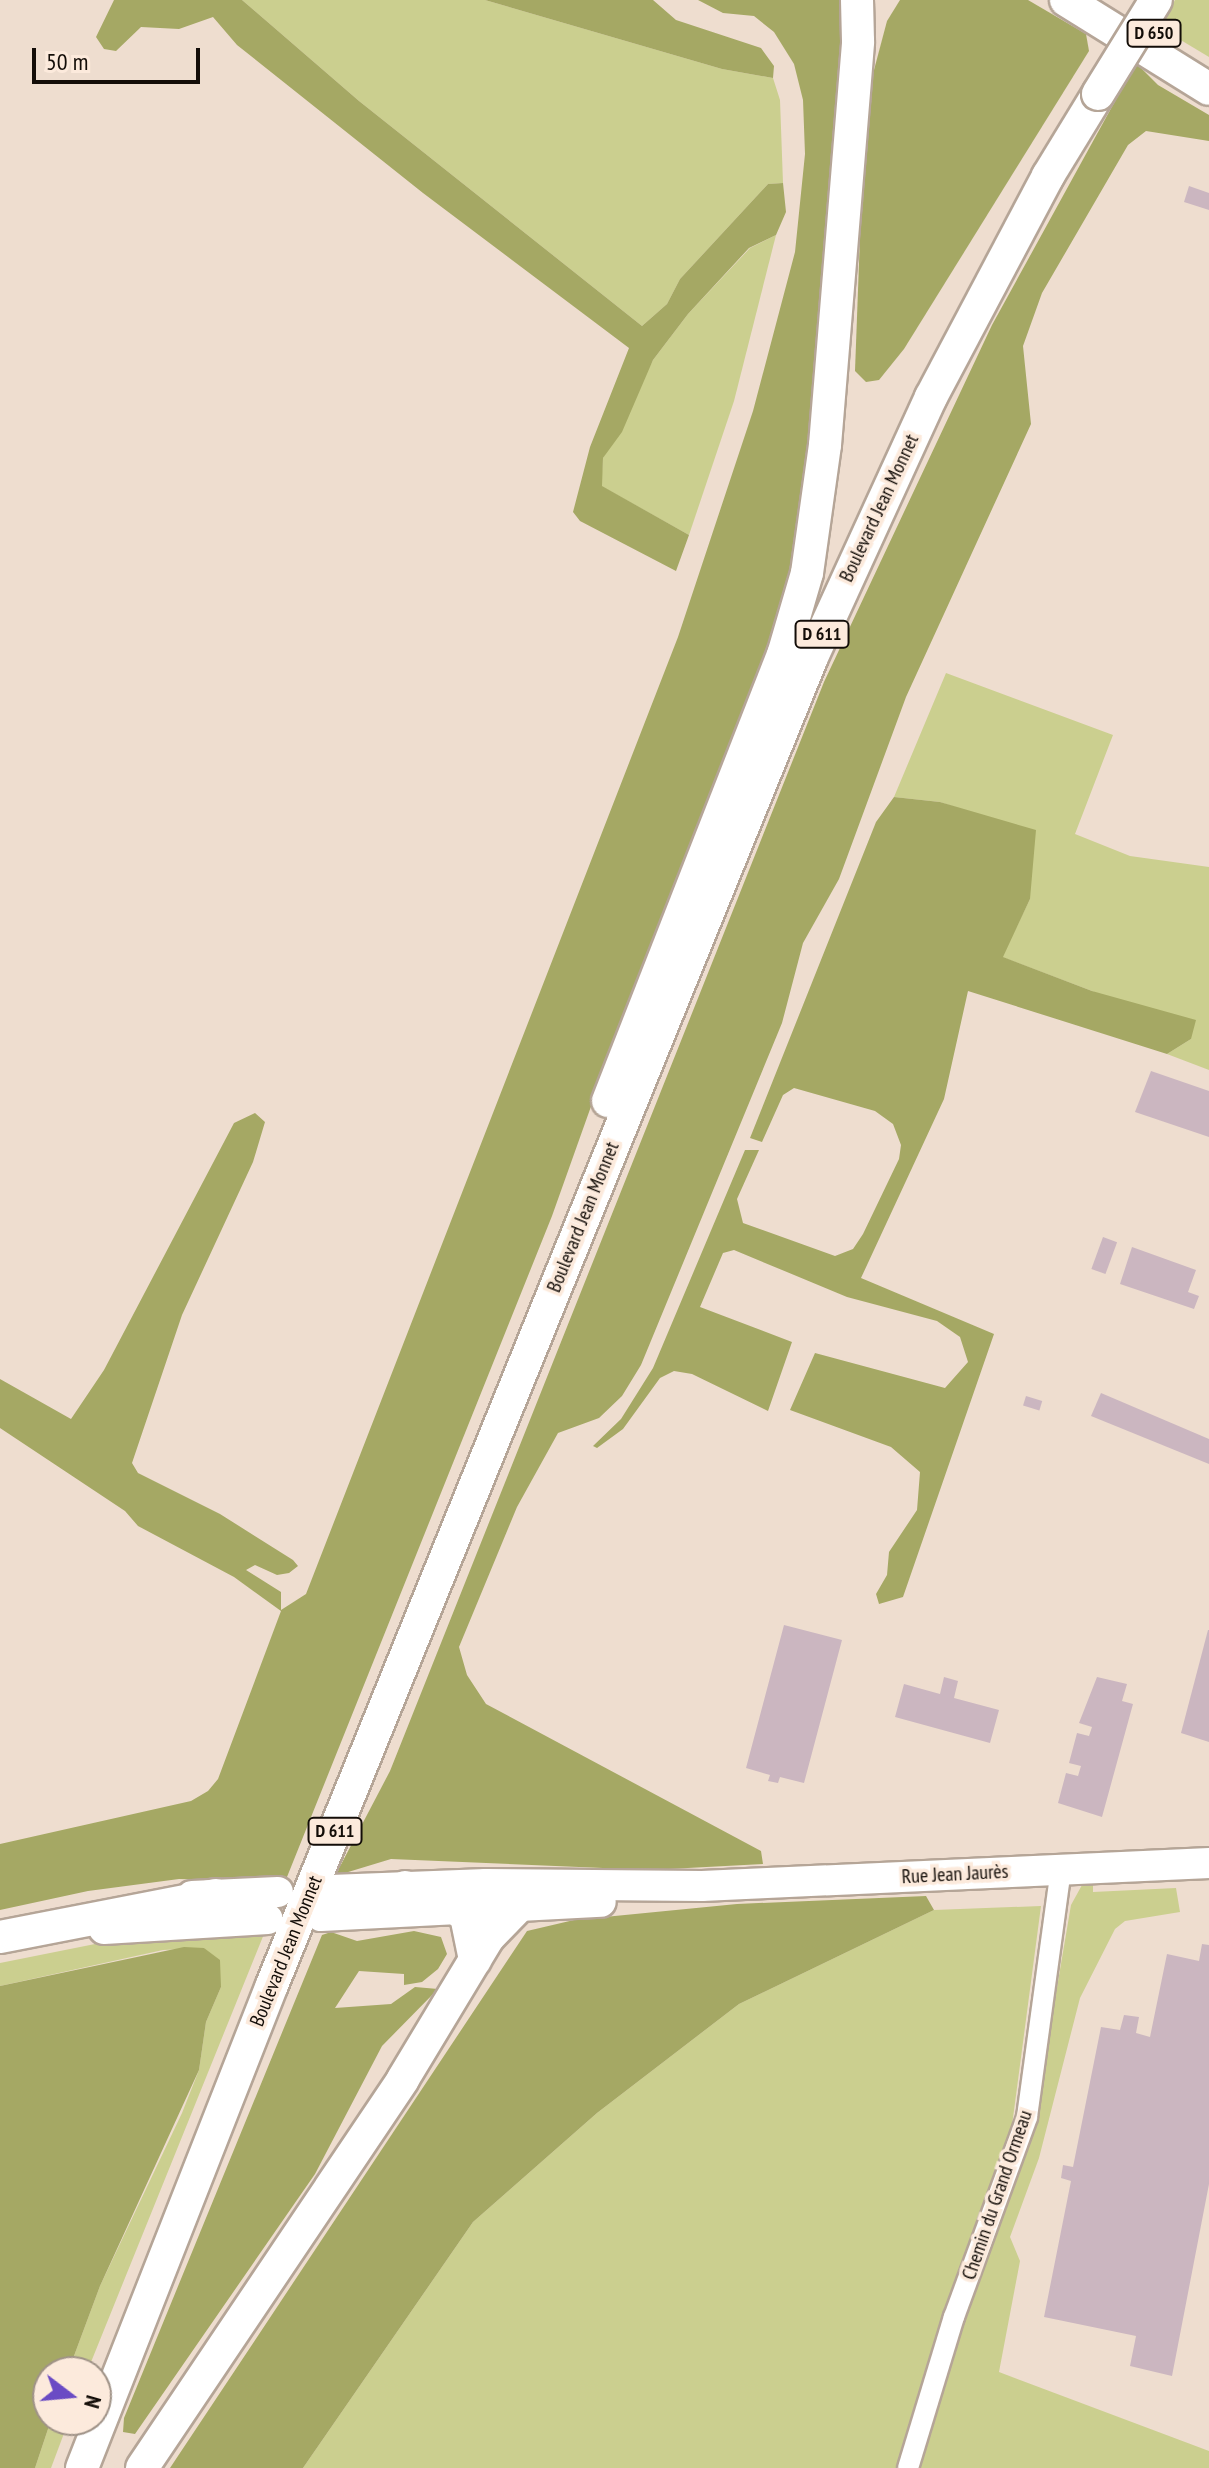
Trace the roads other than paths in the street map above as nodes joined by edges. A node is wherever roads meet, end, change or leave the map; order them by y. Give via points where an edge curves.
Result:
1 (857, 0) edge
2 (1066, 0) edge
3 (1098, 0) edge
4 (1139, 0) edge
5 (1156, 0) edge
6 (1209, 68) edge
7 (1209, 89) edge
8 (1091, 90) junction
9 (577, 1189) junction
10 (1209, 1863) edge
11 (1061, 1868) junction
12 (702, 1886) junction
13 (405, 1887) junction
14 (216, 1895) junction
15 (517, 1908) junction
16 (459, 1910) junction
17 (0, 1924) edge
18 (0, 1937) edge
19 (0, 1950) edge
20 (475, 1960) junction
21 (111, 2356) edge
22 (80, 2436) edge
23 (67, 2468) edge
24 (82, 2468) edge
25 (142, 2468) edge
26 (908, 2468) edge

1 - 9 main road via 825,445 807,573 783,655 631,1032
2 - 7 main road
3 - 6 main road, D 650
4 - 8 main road, Boulevard Jean Monnet / D 611
5 - 8 main road, Boulevard Jean Monnet / D 611, bridge
8 - 9 main road, Boulevard Jean Monnet / D 611 via 981,269 879,472 763,736
8 - 24 main road, Boulevard Jean Monnet / D 611 via 945,371 824,629 278,1970
9 - 21 main road, Boulevard Jean Monnet / D 611
10 - 11 street, Rue Jean Jaurès
11 - 12 street, Rue Jean Jaurès
11 - 26 street, Chemin du Grand Ormeau via 1027,2117 963,2292
12 - 13 street, Rue Jean Jaurès
12 - 15 street, Rue Jean Jaurès
13 - 16 main road
13 - 16 street, Rue Jean Jaurès via 326,1903
14 - 17 street via 77,1908
14 - 18 main road
14 - 19 street via 273,1905
15 - 16 street, Rue Jean Jaurès
15 - 20 main road
16 - 20 main road via 470,1925
20 - 25 main road via 403,2079
22 - 23 main road

